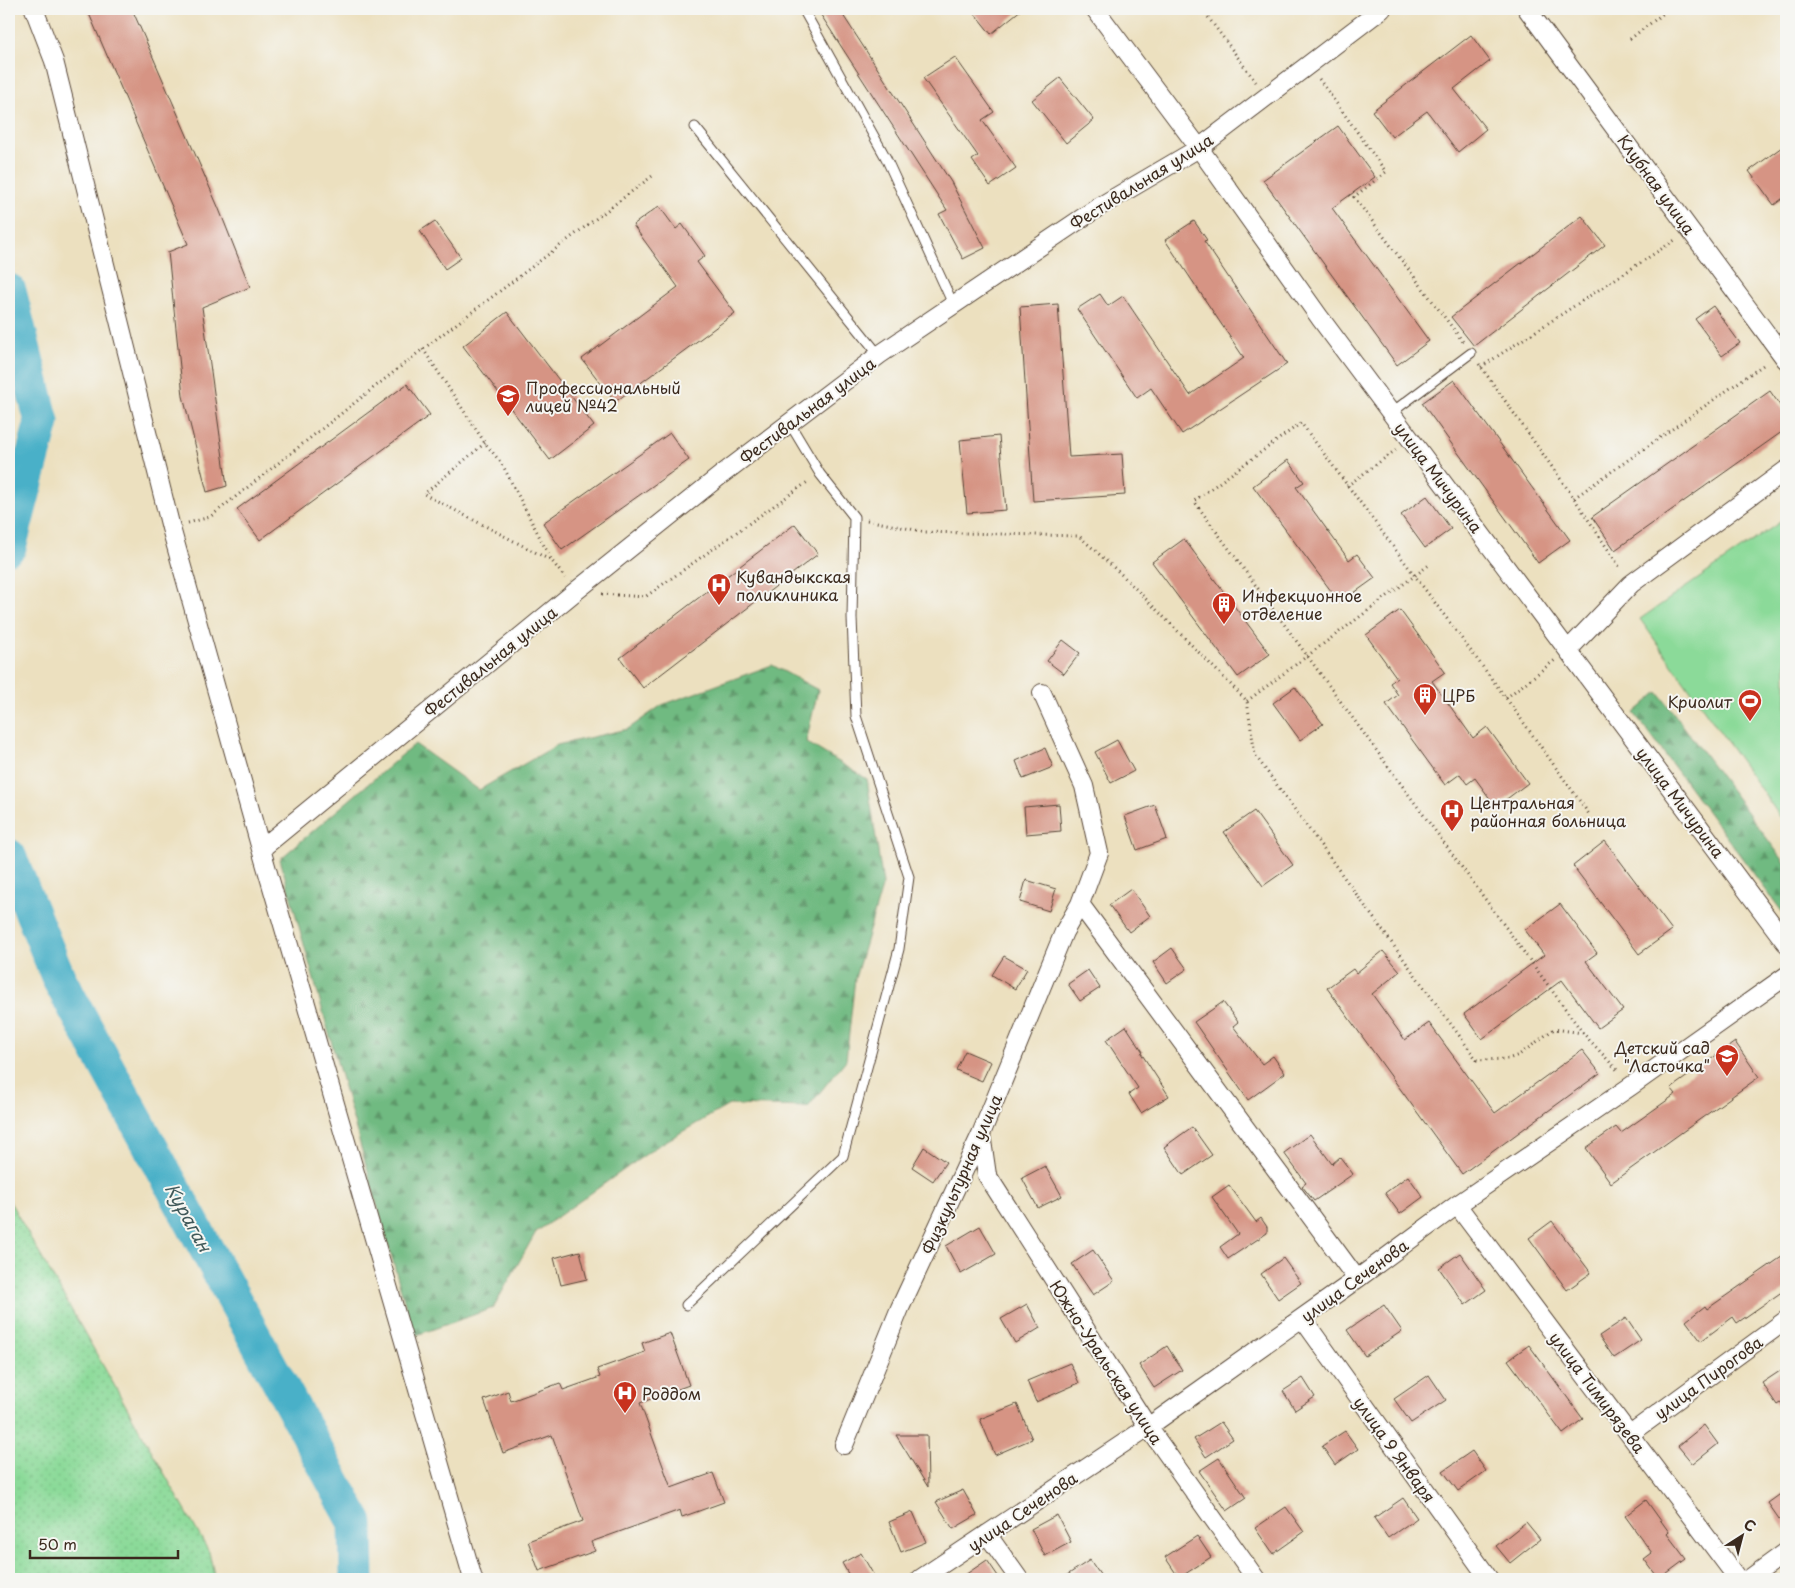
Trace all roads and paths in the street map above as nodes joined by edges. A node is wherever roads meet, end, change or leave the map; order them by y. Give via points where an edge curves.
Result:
1 (34, 9) edge
2 (803, 9) edge
3 (1095, 9) edge
4 (1202, 9) edge
5 (1382, 9) edge
6 (1527, 9) edge
7 (1669, 9) edge
8 (1630, 39) dead end
9 (1308, 65) junction
10 (1267, 96) junction
11 (695, 127) dead end
12 (1199, 148) junction
13 (655, 174) dead end
14 (1690, 230) junction
15 (954, 304) junction
16 (424, 350) junction
17 (1471, 353) junction
18 (879, 356) junction
19 (1783, 357) edge
20 (1481, 367) junction
21 (1391, 413) junction
22 (790, 424) junction
23 (1411, 439) junction
24 (485, 443) junction
25 (1786, 470) edge
26 (820, 474) junction
27 (1347, 486) junction
28 (1574, 498) junction
29 (854, 517) junction
30 (170, 528) junction
31 (552, 561) junction
32 (1429, 565) dead end
33 (1414, 576) junction
34 (1631, 584) junction
35 (576, 591) junction
36 (1568, 650) junction
37 (1307, 656) junction
38 (1042, 693) dead end
39 (1506, 698) junction
40 (1247, 701) junction
41 (1589, 814) dead end
42 (260, 849) junction
43 (1080, 904) junction
44 (1786, 943) edge
45 (1786, 976) edge
46 (1583, 1033) junction
47 (1631, 1086) junction
48 (981, 1134) junction
49 (1457, 1205) junction
50 (1357, 1279) junction
51 (686, 1305) dead end
52 (1302, 1318) junction
53 (1786, 1320) edge
54 (1148, 1427) junction
55 (1630, 1434) junction
56 (844, 1445) dead end
57 (987, 1534) junction
58 (1786, 1552) edge
59 (473, 1579) edge
60 (920, 1579) edge
61 (1018, 1579) edge
62 (1256, 1579) edge
63 (1489, 1579) edge
64 (1738, 1579) edge
65 (1749, 1579) edge

1 - 30 street via 54,60
2 - 15 lane via 886,158
3 - 12 street, улица Мичурина
4 - 10 path
5 - 9 street, Фестивальная улица
6 - 14 street, Клубная улица
7 - 8 path
9 - 10 street, Фестивальная улица
9 - 17 path via 1386,172 1354,197
10 - 12 street, Фестивальная улица
11 - 18 lane
12 - 15 street, Фестивальная улица via 1097,208
12 - 21 street, улица Мичурина
13 - 16 path
14 - 19 street, Клубная улица
14 - 20 path
15 - 18 street, Фестивальная улица
16 - 24 path
16 - 30 path via 210,517
17 - 20 path
17 - 21 lane
18 - 22 street, Фестивальная улица
19 - 28 path
20 - 28 path
21 - 23 street, улица Мичурина
22 - 26 lane
22 - 35 street, Фестивальная улица
23 - 27 path
23 - 36 street, улица Мичурина
24 - 31 path via 502,464
24 - 31 path via 424,494
25 - 34 street
26 - 29 lane
26 - 35 path via 645,597
27 - 33 path
27 - 37 path via 1301,422 1194,501
28 - 34 path
29 - 40 path via 924,532 1080,536
29 - 51 lane via 852,618 856,716 909,877 899,949 843,1156
30 - 42 street
31 - 35 path
32 - 33 path
33 - 37 path
33 - 39 path
34 - 36 street
35 - 42 street, Фестивальная улица
36 - 39 path
36 - 44 street, улица Мичурина
37 - 40 path
37 - 46 path
38 - 43 street, Физкультурная улица via 1084,786 1099,854
39 - 41 path
40 - 46 path via 1255,755 1477,1060 1508,1060 1520,1055 1554,1029
42 - 59 street
43 - 48 street, Физкультурная улица via 1064,932
43 - 50 street
45 - 47 street, улица Сеченова
46 - 47 path
47 - 49 street, улица Сеченова
48 - 54 street, Южно-Уральская улица via 987,1175
48 - 56 street, Физкультурная улица via 900,1308
49 - 50 street, улица Сеченова
49 - 55 street, улица Тимирязева
50 - 52 street, улица Сеченова
52 - 54 street, улица Сеченова
52 - 63 street, улица 9 Января
53 - 55 street, улица Пирогова
54 - 57 street, улица Сеченова
54 - 62 street, Южно-Уральская улица
55 - 64 street, улица Тимирязева
57 - 60 street, улица Сеченова
57 - 61 street
58 - 65 street

